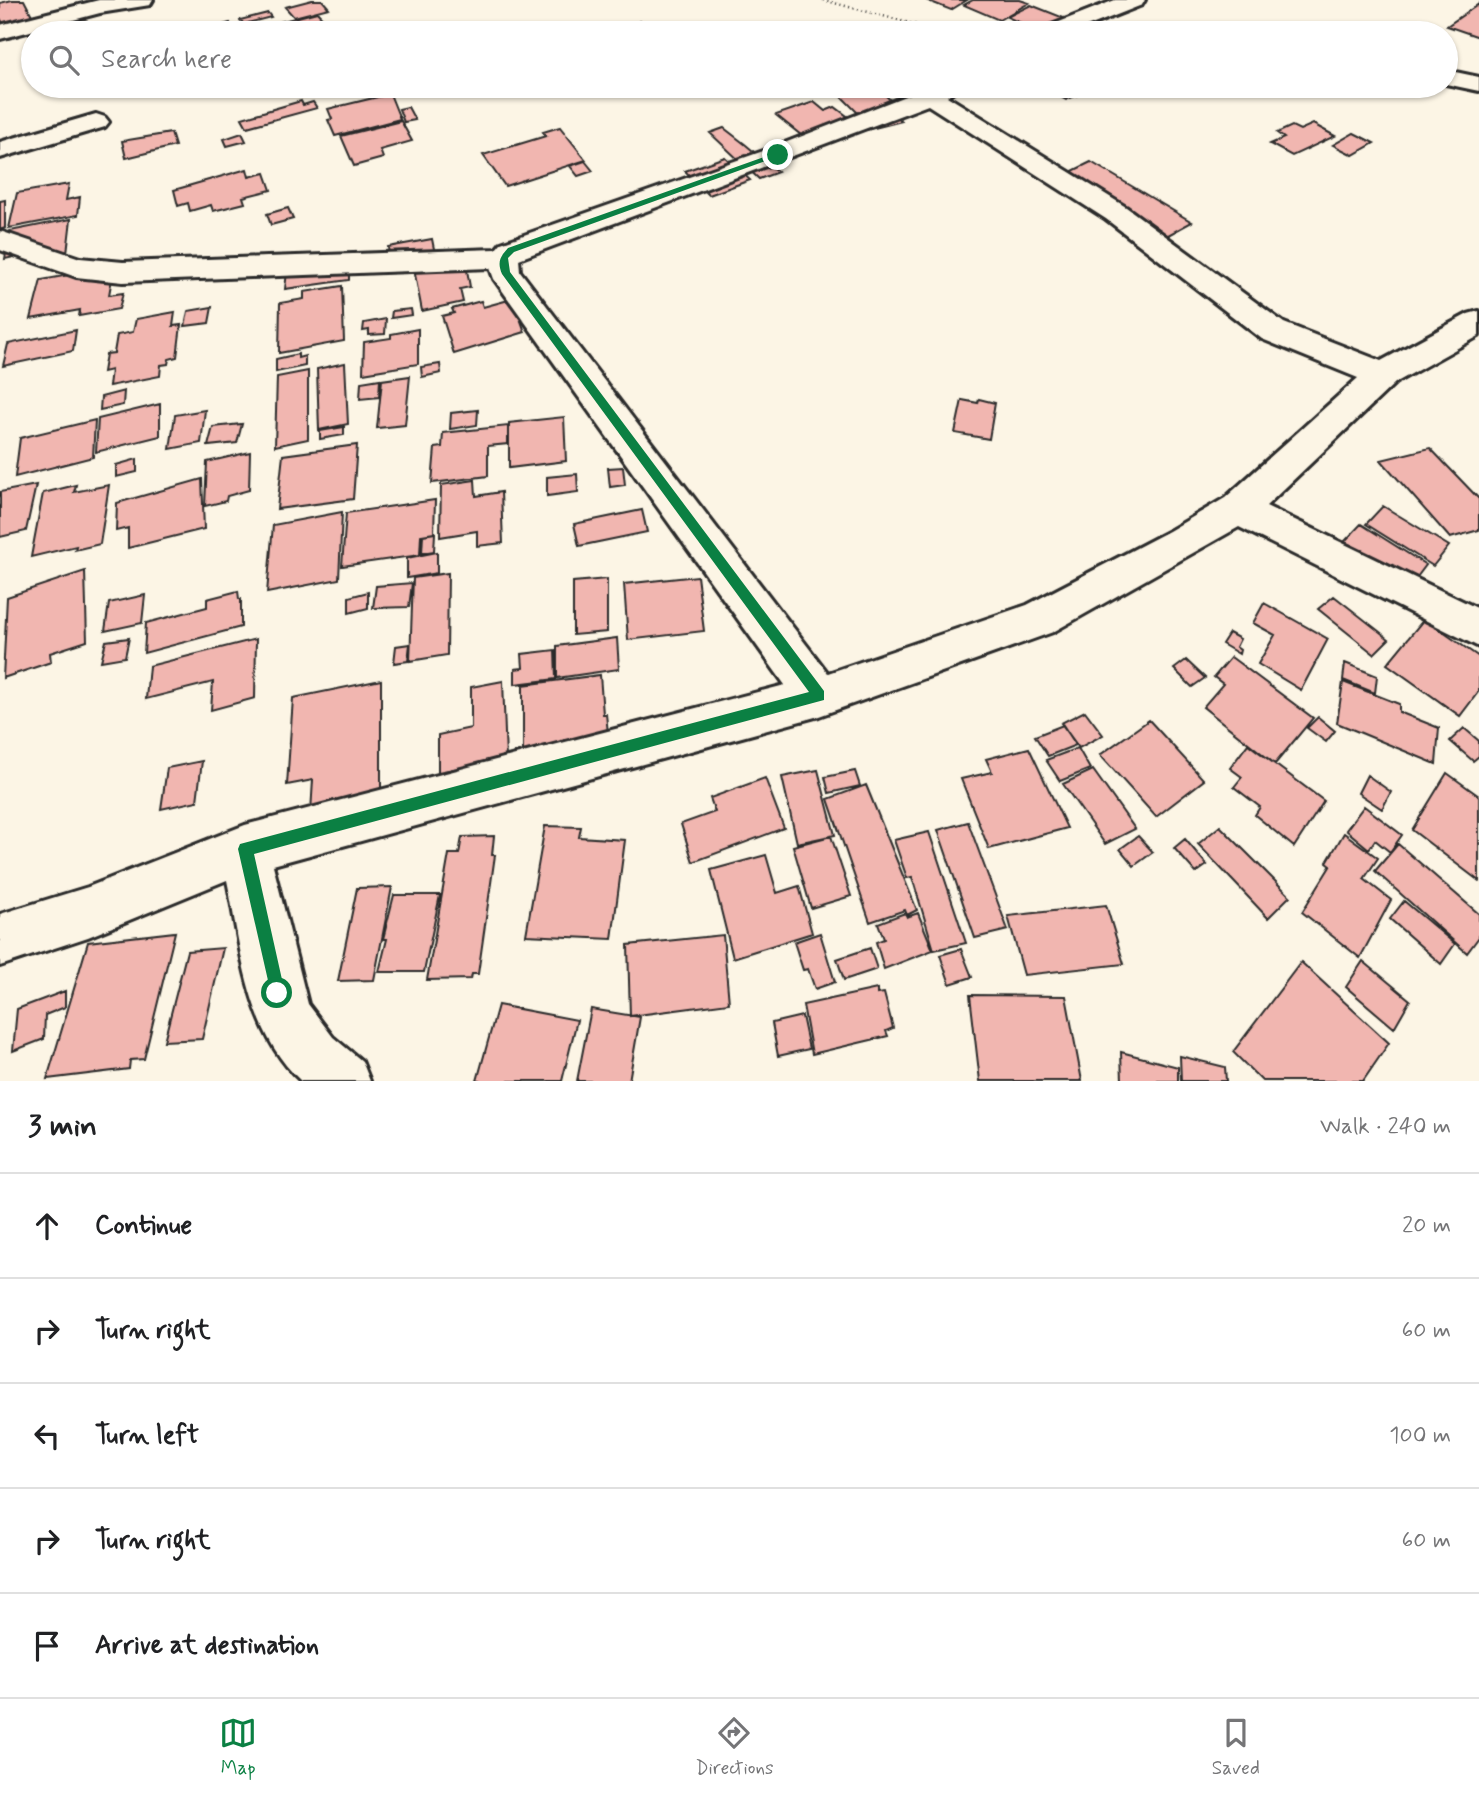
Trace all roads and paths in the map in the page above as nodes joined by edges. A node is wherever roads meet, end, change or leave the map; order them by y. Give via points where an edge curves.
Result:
1 (142, 0) edge
2 (823, 0) edge
3 (1134, 0) edge
4 (1074, 5) dead end
5 (1097, 15) junction
6 (76, 21) edge
7 (902, 21) edge
8 (1082, 21) edge
9 (21, 30) edge
10 (0, 32) edge
11 (1458, 80) edge
12 (1479, 84) edge
13 (921, 98) edge
14 (949, 98) edge
15 (96, 122) dead end
16 (0, 150) edge
17 (0, 240) edge
18 (504, 258) junction
19 (1479, 322) edge
20 (1383, 375) junction
21 (1238, 509) junction
22 (1479, 629) edge
23 (819, 696) junction
24 (246, 849) junction
25 (0, 940) edge
26 (342, 1081) edge

1 - 6 street
2 - 7 path
3 - 5 street
4 - 5 street
5 - 8 street
9 - 10 street
11 - 12 street
13 - 18 street via 778,155 511,250
14 - 20 street via 1116,213 1273,331
15 - 16 street
17 - 18 street via 76,267 123,272
18 - 23 street via 505,272
19 - 20 street
20 - 21 street
21 - 22 street
21 - 23 street via 1038,620
23 - 24 street
24 - 25 street via 88,912
24 - 26 street via 289,1023 314,1056

